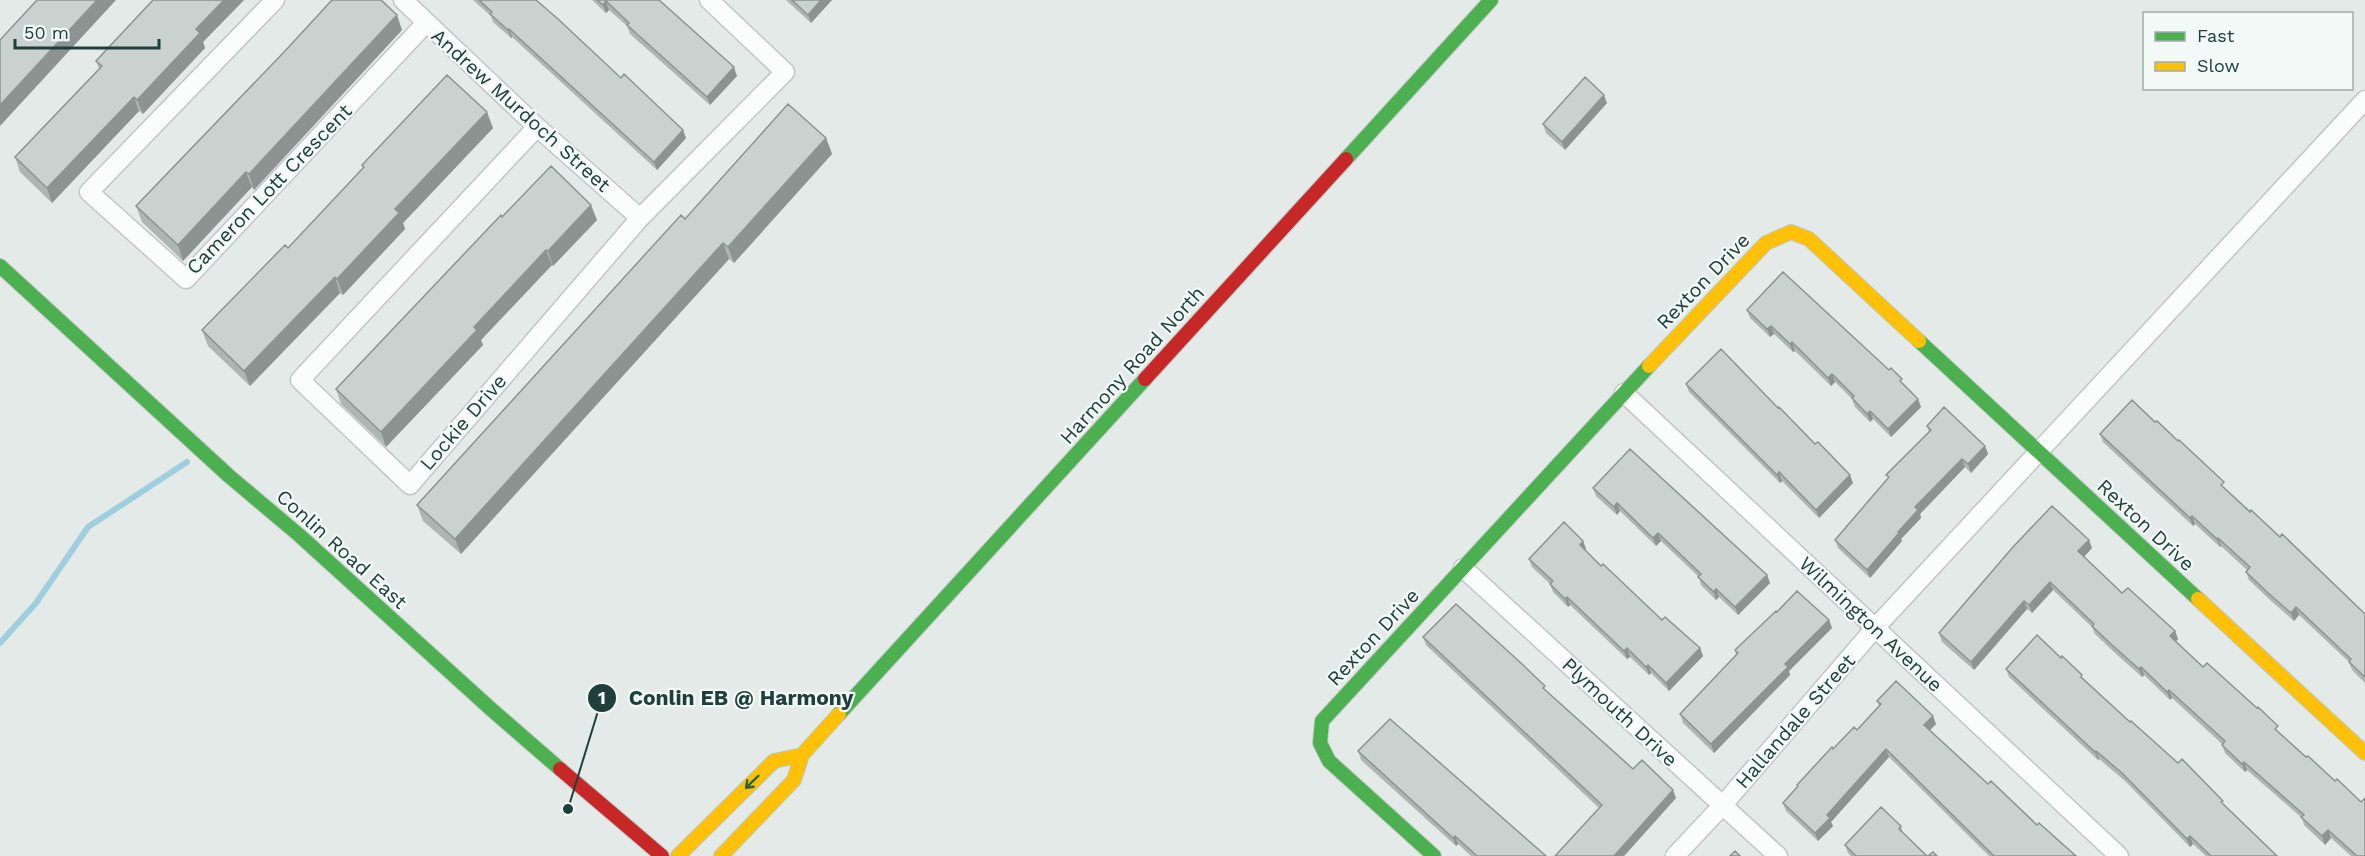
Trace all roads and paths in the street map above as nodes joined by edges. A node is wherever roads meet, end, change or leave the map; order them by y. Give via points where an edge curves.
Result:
1 (275, 0) edge
2 (403, 0) edge
3 (709, 0) edge
4 (1491, 0) edge
5 (426, 23) junction
6 (2365, 100) edge
7 (537, 127) junction
8 (640, 218) junction
9 (0, 266) edge
10 (1624, 393) junction
11 (2039, 453) junction
12 (1463, 568) junction
13 (1875, 628) junction
14 (2365, 753) edge
15 (802, 755) junction
16 (1722, 806) junction
17 (662, 856) edge
18 (678, 856) edge
19 (721, 856) edge
20 (1434, 856) edge
21 (1675, 856) edge
22 (1778, 856) edge
23 (2119, 856) edge

1 - 5 street, Cameron Lott Crescent via 89,192 186,279
2 - 5 street, Andrew Murdoch Street
3 - 8 street, Lockie Drive via 785,72
4 - 15 street, Harmony Road North
5 - 7 street, Andrew Murdoch Street
6 - 11 street, Hallandale Street
7 - 8 street, Andrew Murdoch Street
7 - 8 street, Lockie Drive via 300,380 410,485
9 - 17 street, Conlin Road East via 229,476
10 - 11 street, Rexton Drive via 1766,243 1791,232 1809,240
10 - 12 street, Rexton Drive
10 - 13 street, Wilmington Avenue
11 - 13 street, Hallandale Street
11 - 14 street, Rexton Drive
12 - 16 street, Plymouth Drive
12 - 20 street, Rexton Drive via 1322,721 1320,743 1329,761
13 - 16 street, Hallandale Street
13 - 23 street, Wilmington Avenue
15 -> 18 street via 774,761
15 - 19 street, Harmony Road North via 794,780
16 - 21 street, Hallandale Street
16 - 22 street, Plymouth Drive

